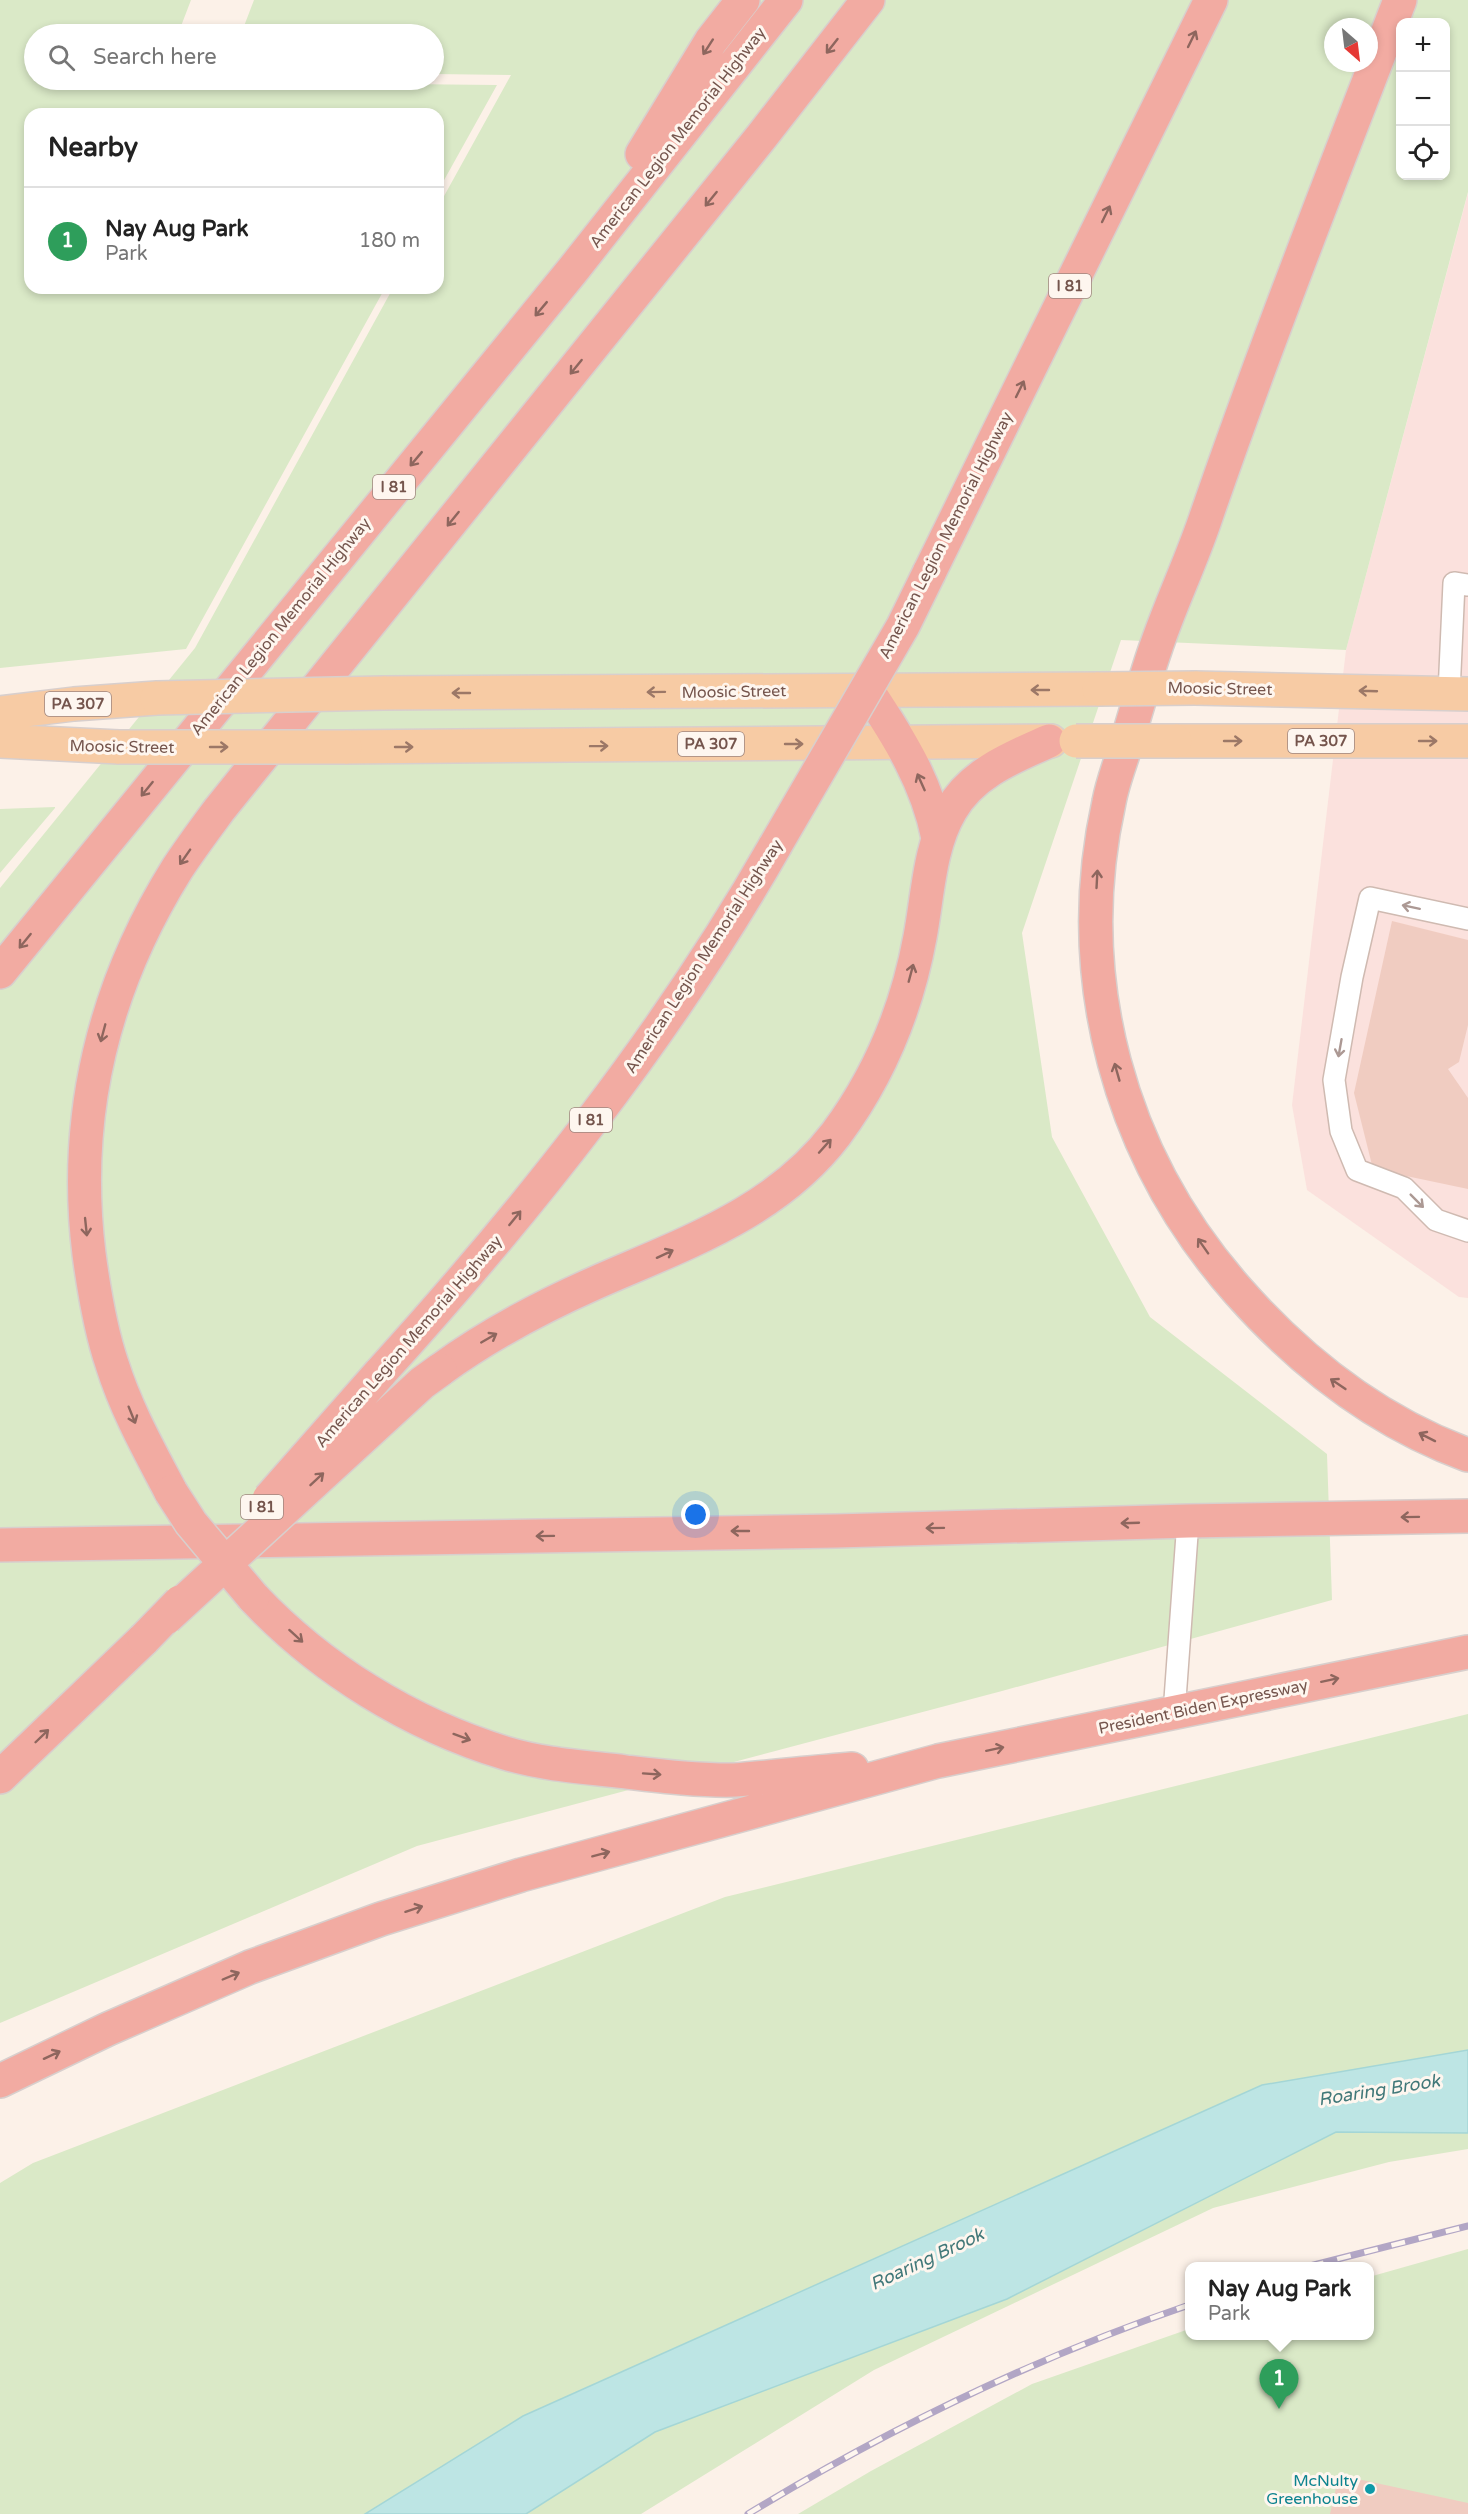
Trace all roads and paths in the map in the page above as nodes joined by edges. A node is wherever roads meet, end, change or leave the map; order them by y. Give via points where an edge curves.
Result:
1 (743, 0) edge
2 (786, 0) edge
3 (868, 0) edge
4 (1211, 0) edge
5 (1400, 0) edge
6 (572, 271) junction
7 (1468, 585) edge
8 (868, 691) junction
9 (1458, 694) edge
10 (0, 713) edge
11 (0, 741) edge
12 (1063, 741) junction
13 (1468, 741) edge
14 (902, 743) junction
15 (938, 838) junction
16 (1468, 919) edge
17 (0, 972) edge
18 (1468, 1232) edge
19 (1468, 1455) edge
20 (1468, 1516) edge
21 (1188, 1521) junction
22 (0, 1545) edge
23 (155, 1629) junction
24 (1468, 1652) edge
25 (1174, 1713) junction
26 (938, 1761) junction
27 (0, 1777) edge
28 (0, 2081) edge

1 -> 6 highway via 711,41
2 - 6 highway, American Legion Memorial Highway / I 81
3 -> 26 highway, bridge via 219,810 177,869 144,929 110,1010 93,1072 84,1145 85,1221 95,1295 112,1364 137,1426 171,1492 253,1597 310,1649 371,1694 444,1731 507,1753 567,1765 732,1780
23 -> 4 highway, American Legion Memorial Highway / I 81, bridge via 464,1281 599,1110 682,993 775,846 903,626
19 -> 5 highway via 1387,1417 1324,1375 1272,1329 1221,1272 1179,1212 1146,1152 1118,1077 1102,1014 1095,944 1098,871 1109,800 1156,648 1277,318
6 -> 17 highway, American Legion Memorial Highway / I 81
7 - 9 lane via 1454,583
9 -> 8 main road, Moosic Street / PA 307, bridge via 1195,688
8 -> 10 main road, Moosic Street / PA 307, bridge via 383,693 157,699
8 - 14 highway
11 -> 14 main road, Moosic Street / PA 307, bridge via 118,747
12 -> 13 main road, Moosic Street / PA 307, bridge
12 - 14 main road, Moosic Street / PA 307
12 - 15 highway via 1001,762 972,784 951,809
15 -> 14 highway via 932,809
23 -> 15 highway, bridge via 440,1370 543,1307 723,1227 780,1190 806,1167 853,1110 891,1037 920,940
16 -> 18 lane via 1370,898 1334,1080 1341,1131 1357,1170 1404,1188 1436,1220
20 -> 21 highway
21 -> 22 highway
21 - 25 lane
27 -> 23 highway, American Legion Memorial Highway / I 81
25 -> 24 highway, President Biden Expressway
26 -> 25 highway, President Biden Expressway
28 -> 26 highway via 250,1967 381,1919 522,1875

